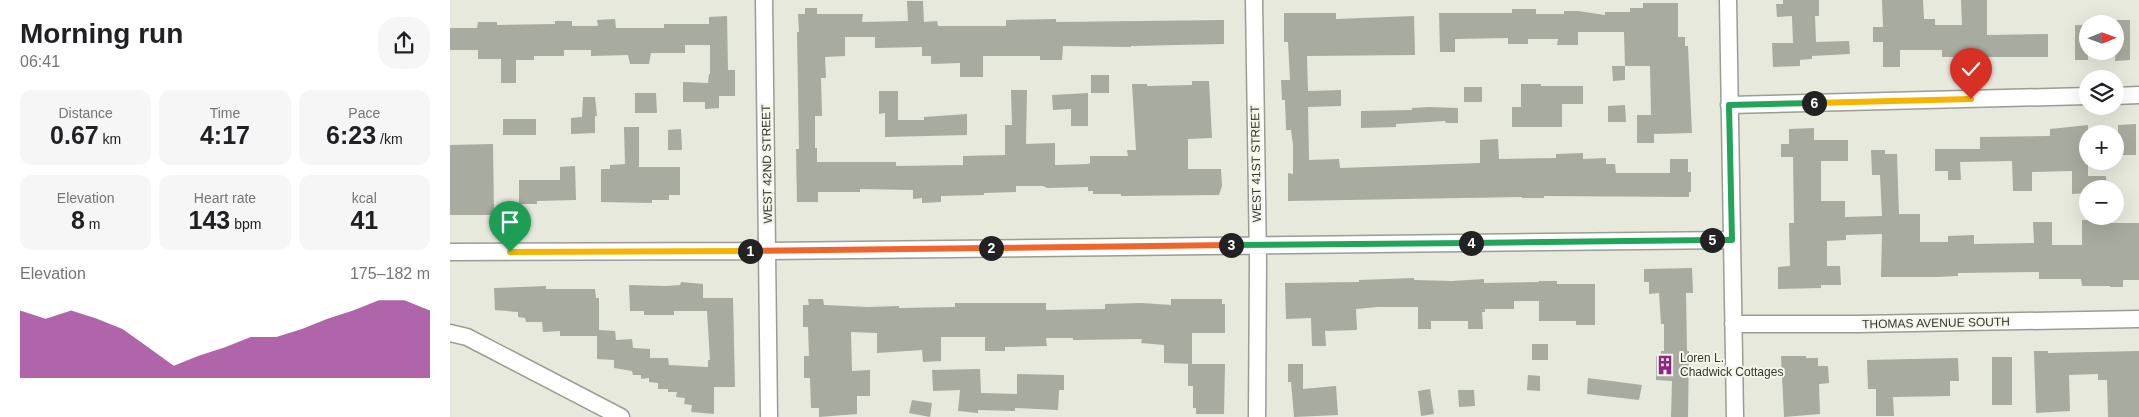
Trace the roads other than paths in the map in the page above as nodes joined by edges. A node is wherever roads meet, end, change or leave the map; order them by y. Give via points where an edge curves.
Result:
1 (764, 0) edge
2 (1254, 0) edge
3 (1728, 0) edge
4 (2139, 95) edge
5 (2079, 96) edge
6 (2124, 96) edge
7 (1729, 105) junction
8 (1732, 240) junction
9 (1257, 246) junction
10 (768, 251) junction
11 (450, 252) edge
12 (2139, 319) edge
13 (1733, 324) junction
14 (450, 333) edge
15 (621, 417) edge
16 (769, 417) edge
17 (1257, 417) edge
18 (1735, 417) edge

1 - 10 street, WEST 42ND STREET
2 - 9 street, WEST 41ST STREET
3 - 7 street
4 - 6 street
5 - 7 street
7 - 8 street
8 - 9 street
8 - 13 street
9 - 10 street
9 - 17 street, WEST 41ST STREET
10 - 11 street
10 - 16 street, WEST 42ND STREET
12 - 13 street, THOMAS AVENUE SOUTH
13 - 18 street
14 - 15 street via 467,337

